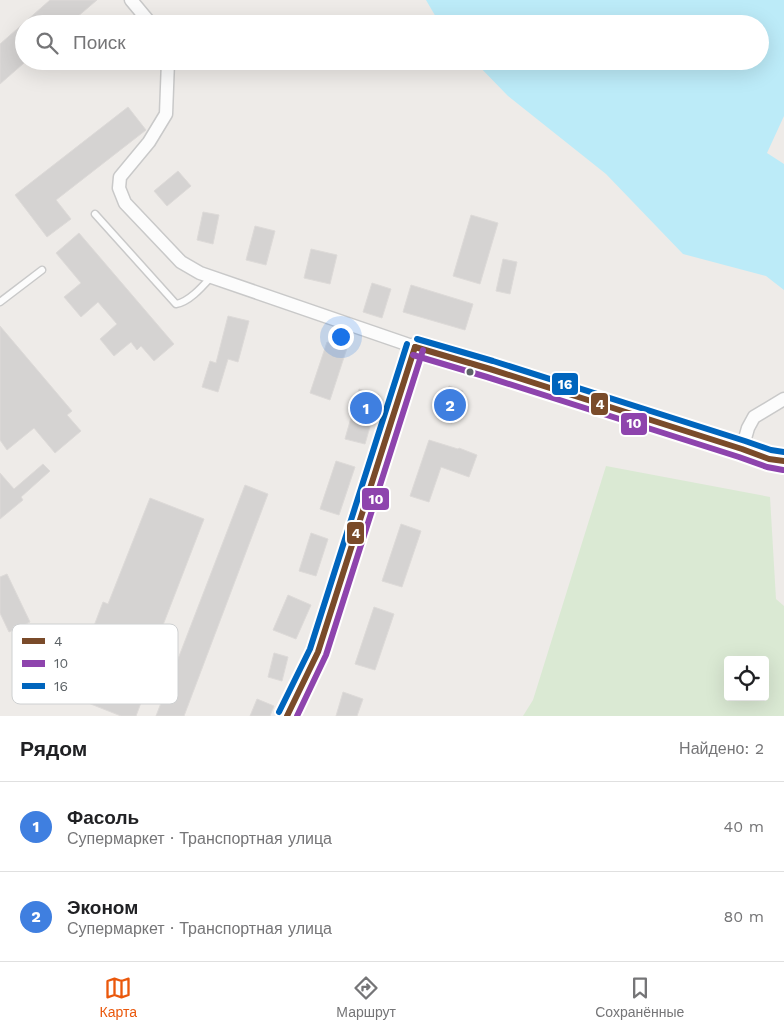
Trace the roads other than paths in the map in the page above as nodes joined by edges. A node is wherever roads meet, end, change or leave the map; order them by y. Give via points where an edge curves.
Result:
1 (131, 0) edge
2 (144, 15) edge
3 (168, 70) edge
4 (95, 214) dead end
5 (42, 270) dead end
6 (211, 277) junction
7 (0, 302) edge
8 (415, 347) junction
9 (784, 399) edge
10 (742, 450) junction
11 (784, 461) edge
12 (287, 716) edge

1 - 2 street
3 - 6 street via 166,114 149,142 120,177 119,188 126,203 182,262
4 - 6 lane via 176,304 183,302
5 - 7 lane
6 - 8 street
8 - 10 street
8 - 12 street via 318,652
9 - 10 street via 754,417
10 - 11 street

